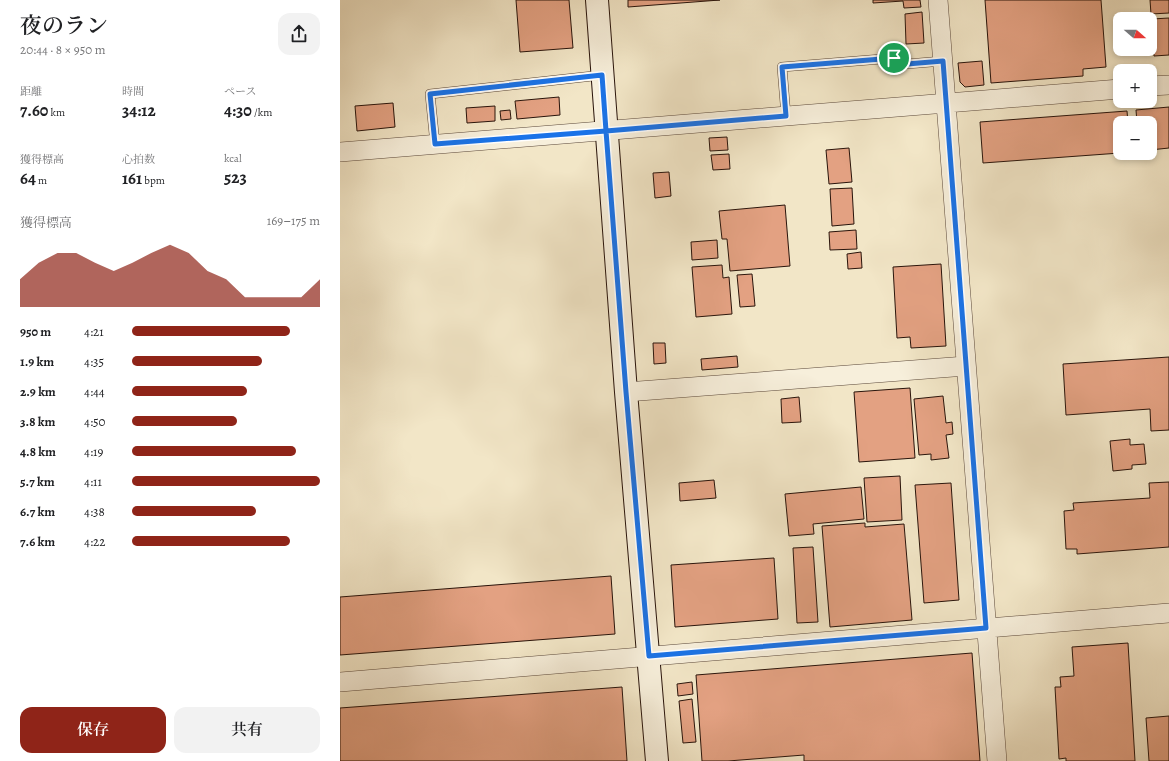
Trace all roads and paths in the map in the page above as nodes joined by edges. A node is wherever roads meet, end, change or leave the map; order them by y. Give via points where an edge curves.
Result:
1 (597, 0) edge
2 (938, 0) edge
3 (943, 61) junction
4 (602, 75) junction
5 (1169, 85) edge
6 (1157, 86) edge
7 (1113, 90) edge
8 (946, 104) junction
9 (786, 116) junction
10 (606, 131) junction
11 (435, 144) junction
12 (340, 152) edge
13 (966, 366) junction
14 (626, 392) junction
15 (1169, 613) edge
16 (986, 628) junction
17 (649, 656) junction
18 (340, 682) edge
19 (657, 761) edge
20 (997, 761) edge

1 - 4 street
2 - 3 street
3 - 8 street
3 - 9 lane via 895,65 894,58 782,67
4 - 10 street
4 - 11 lane via 430,94
5 - 6 street
7 - 8 street
8 - 9 street
8 - 13 street
9 - 10 street
10 - 11 street
10 - 14 street
11 - 12 street
13 - 14 street
13 - 16 street
14 - 17 street
15 - 16 street
16 - 17 street
16 - 20 street
17 - 18 street
17 - 19 street

